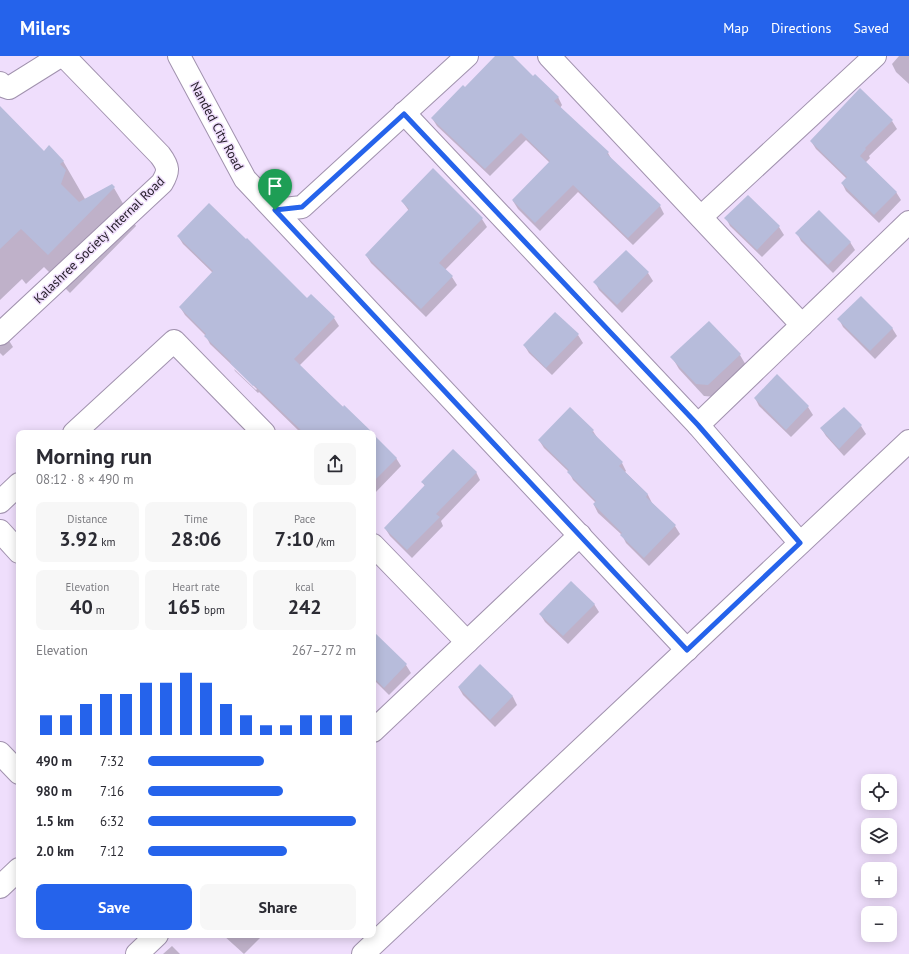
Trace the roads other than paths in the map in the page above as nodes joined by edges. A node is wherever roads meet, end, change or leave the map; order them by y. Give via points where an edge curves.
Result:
1 (179, 56) edge
2 (467, 56) edge
3 (549, 56) edge
4 (875, 56) edge
5 (0, 83) edge
6 (404, 114) junction
7 (275, 210) junction
8 (701, 217) junction
9 (909, 222) edge
10 (802, 325) junction
11 (0, 334) edge
12 (698, 425) junction
13 (77, 430) edge
14 (261, 430) edge
15 (909, 441) edge
16 (16, 487) edge
17 (0, 502) edge
18 (0, 531) edge
19 (580, 535) junction
20 (800, 543) junction
21 (16, 549) edge
22 (376, 549) edge
23 (467, 642) junction
24 (687, 650) junction
25 (376, 728) edge
26 (0, 753) edge
27 (16, 771) edge
28 (16, 872) edge
29 (0, 886) edge
30 (154, 938) edge
31 (137, 954) edge
32 (363, 954) edge

1 - 7 street, Nanded City Road via 246,179
2 - 6 street
3 - 8 street
4 - 8 street
5 - 11 street, Kalashree Society Internal Road via 6,88 13,87 57,58 63,57 160,155 166,163 167,174 162,183
6 - 7 street via 302,207
6 - 12 street
7 - 19 street, Nanded City Road
8 - 10 street
9 - 10 street
10 - 12 street
12 - 20 street
13 - 14 street via 174,341
15 - 20 street
16 - 17 street
18 - 21 street
19 - 23 street
19 - 24 street, Nanded City Road
20 - 24 street
22 - 23 street
23 - 25 street
24 - 32 street
26 - 27 street
28 - 29 street
30 - 31 street

